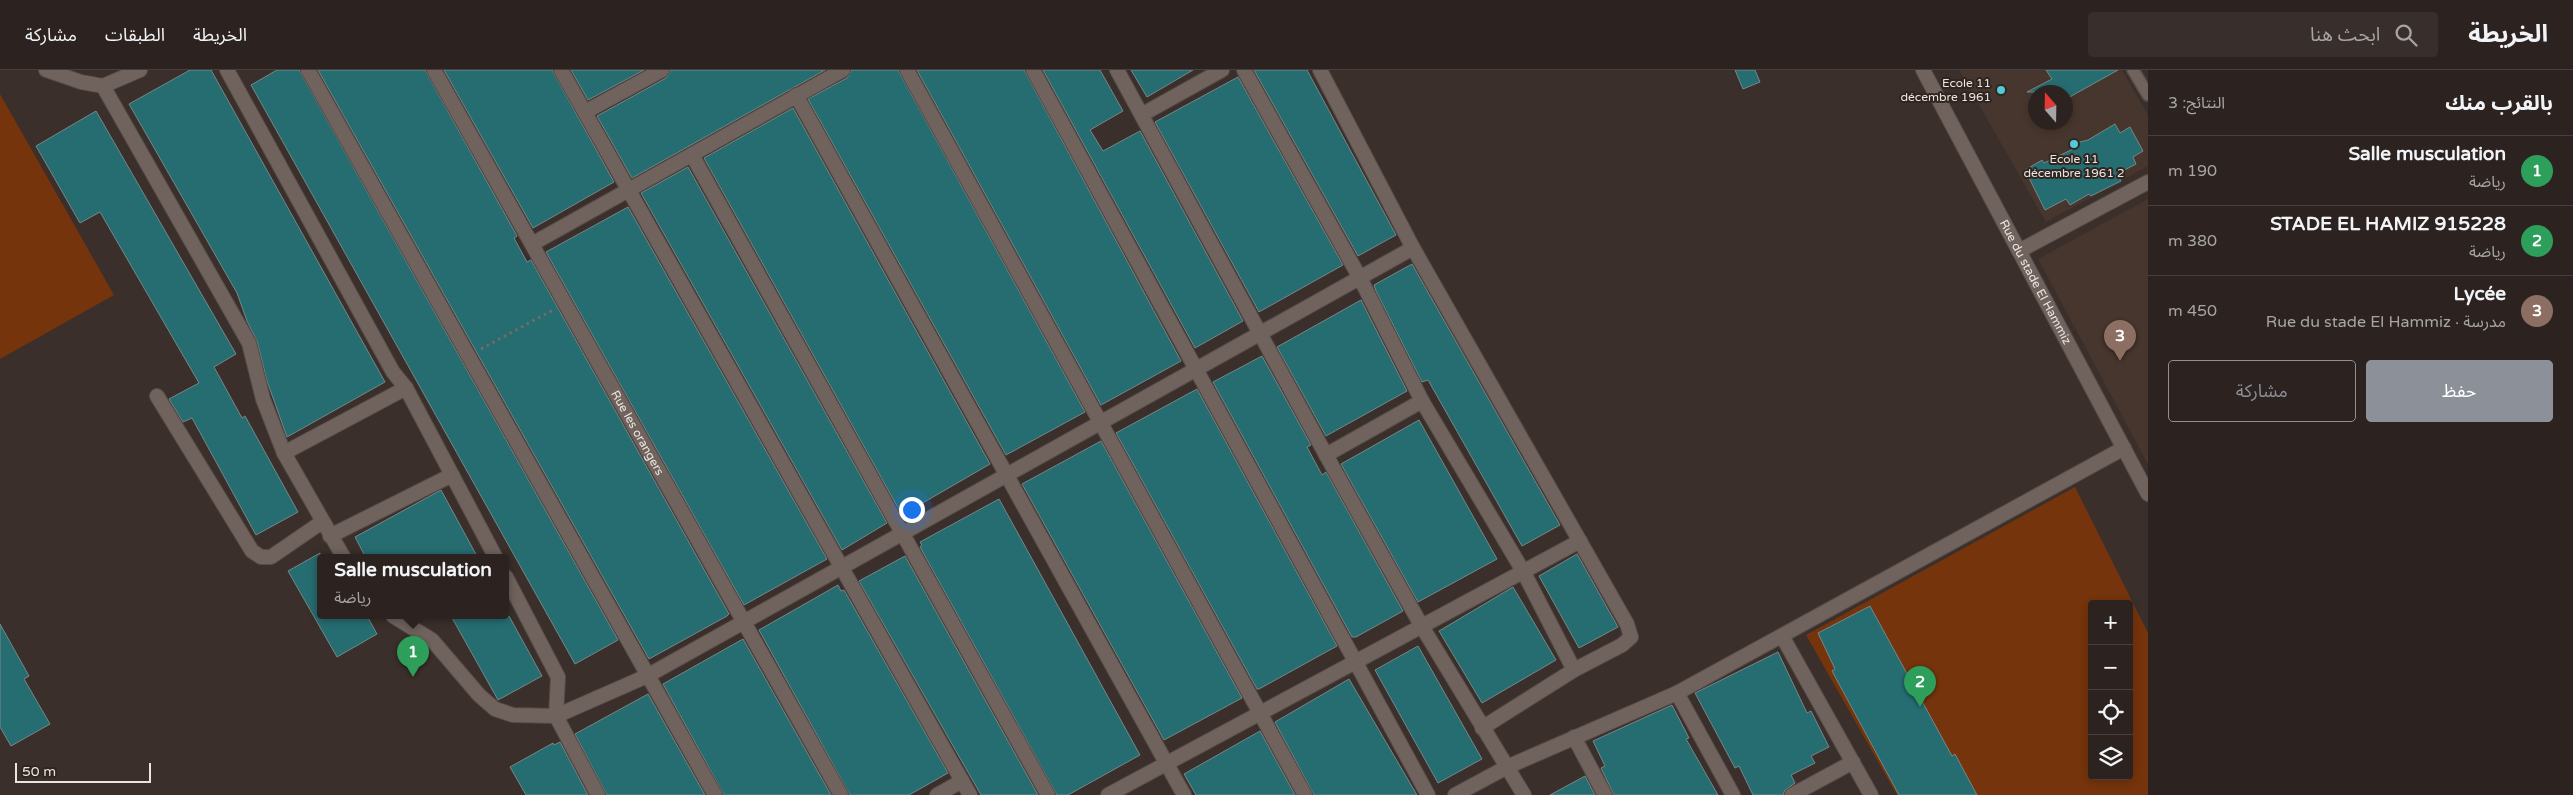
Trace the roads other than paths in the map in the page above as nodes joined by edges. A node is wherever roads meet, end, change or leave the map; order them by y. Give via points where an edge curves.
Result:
1 (46, 70) edge
2 (140, 70) edge
3 (227, 70) edge
4 (308, 70) edge
5 (434, 70) edge
6 (562, 70) edge
7 (662, 70) edge
8 (843, 70) edge
9 (907, 70) edge
10 (1034, 70) edge
11 (1117, 70) edge
12 (1222, 70) edge
13 (1244, 70) edge
14 (1320, 70) edge
15 (1923, 70) edge
16 (2133, 70) edge
17 (103, 86) junction
18 (2148, 95) edge
19 (797, 96) junction
20 (585, 112) junction
21 (1143, 114) junction
22 (692, 155) junction
23 (2148, 182) edge
24 (629, 190) junction
25 (532, 244) junction
26 (1413, 248) junction
27 (2019, 252) junction
28 (1360, 278) junction
29 (1258, 334) junction
30 (1196, 369) junction
31 (406, 388) junction
32 (157, 396) dead end
33 (1422, 402) junction
34 (1100, 422) junction
35 (2124, 448) junction
36 (284, 453) junction
37 (1326, 455) junction
38 (452, 475) junction
39 (1006, 475) junction
40 (2148, 494) edge
41 (322, 522) junction
42 (902, 533) junction
43 (330, 536) junction
44 (1580, 541) junction
45 (341, 554) edge
46 (494, 554) edge
47 (842, 567) junction
48 (1523, 571) junction
49 (509, 583) edge
50 (398, 619) edge
51 (744, 621) junction
52 (1420, 625) junction
53 (1782, 636) junction
54 (1356, 662) junction
55 (1574, 670) junction
56 (647, 676) junction
57 (1676, 693) junction
58 (1260, 713) junction
59 (556, 716) junction
60 (1482, 728) junction
61 (1574, 738) junction
62 (1853, 762) junction
63 (1166, 764) junction
64 (1507, 767) junction
65 (962, 781) junction
66 (598, 795) edge
67 (715, 795) edge
68 (841, 795) edge
69 (937, 795) edge
70 (970, 795) edge
71 (1048, 795) edge
72 (1108, 795) edge
73 (1184, 795) edge
74 (1305, 795) edge
75 (1428, 795) edge
76 (1455, 795) edge
77 (1524, 795) edge
78 (1606, 795) edge
79 (1732, 795) edge
80 (1792, 795) edge
81 (1870, 795) edge

1 - 17 street
2 - 17 street
3 - 31 street via 393,372
4 - 56 street
5 - 25 street, Rue les orangers
6 - 20 street
7 - 20 street
8 - 19 street
9 - 34 street
10 - 30 street
11 - 21 street
12 - 21 street
13 - 28 street
14 - 26 street
15 - 27 street, Rue du stade El Hammiz
16 - 18 lane
17 - 36 street via 249,343 263,400
19 - 22 street
19 - 39 street
20 - 24 street
21 - 29 street
22 - 24 street
22 - 42 street
23 - 27 street
24 - 25 street
24 - 47 street
25 - 51 street, Rue les orangers
26 - 28 street
26 - 44 street
27 - 35 street, Rue du stade El Hammiz
28 - 29 street
28 - 33 street
29 - 30 street
29 - 37 street
30 - 34 street
30 - 54 street
31 - 36 street
31 - 38 street
32 - 41 street via 252,551 261,557 271,557
33 - 37 street
33 - 48 street
34 - 39 street
34 - 58 street
35 - 40 street, Rue du stade El Hammiz
35 - 53 street
36 - 41 street
37 - 52 street
38 - 43 street
38 - 46 street
39 - 42 street
39 - 63 street
41 - 43 street
42 - 47 street
42 - 71 street
43 - 45 street
44 - 48 street
44 - 55 street via 1631,636 1622,645
47 - 51 street
47 - 65 street
48 - 52 street
48 - 55 street
49 - 59 street via 558,677
50 - 59 street via 432,640 495,709 513,715
51 - 56 street
51 - 68 street, Rue les orangers
52 - 54 street
52 - 60 street
53 - 57 street
53 - 62 street
54 - 58 street
54 - 75 street
55 - 60 street
56 - 59 street
56 - 67 street
57 - 61 street
57 - 79 street
58 - 63 street
58 - 74 street
59 - 66 street
60 - 64 street
61 - 64 street
61 - 78 street
62 - 80 street
62 - 81 street
63 - 72 street
63 - 73 street
64 - 76 street
64 - 77 street
65 - 69 street
65 - 70 street

